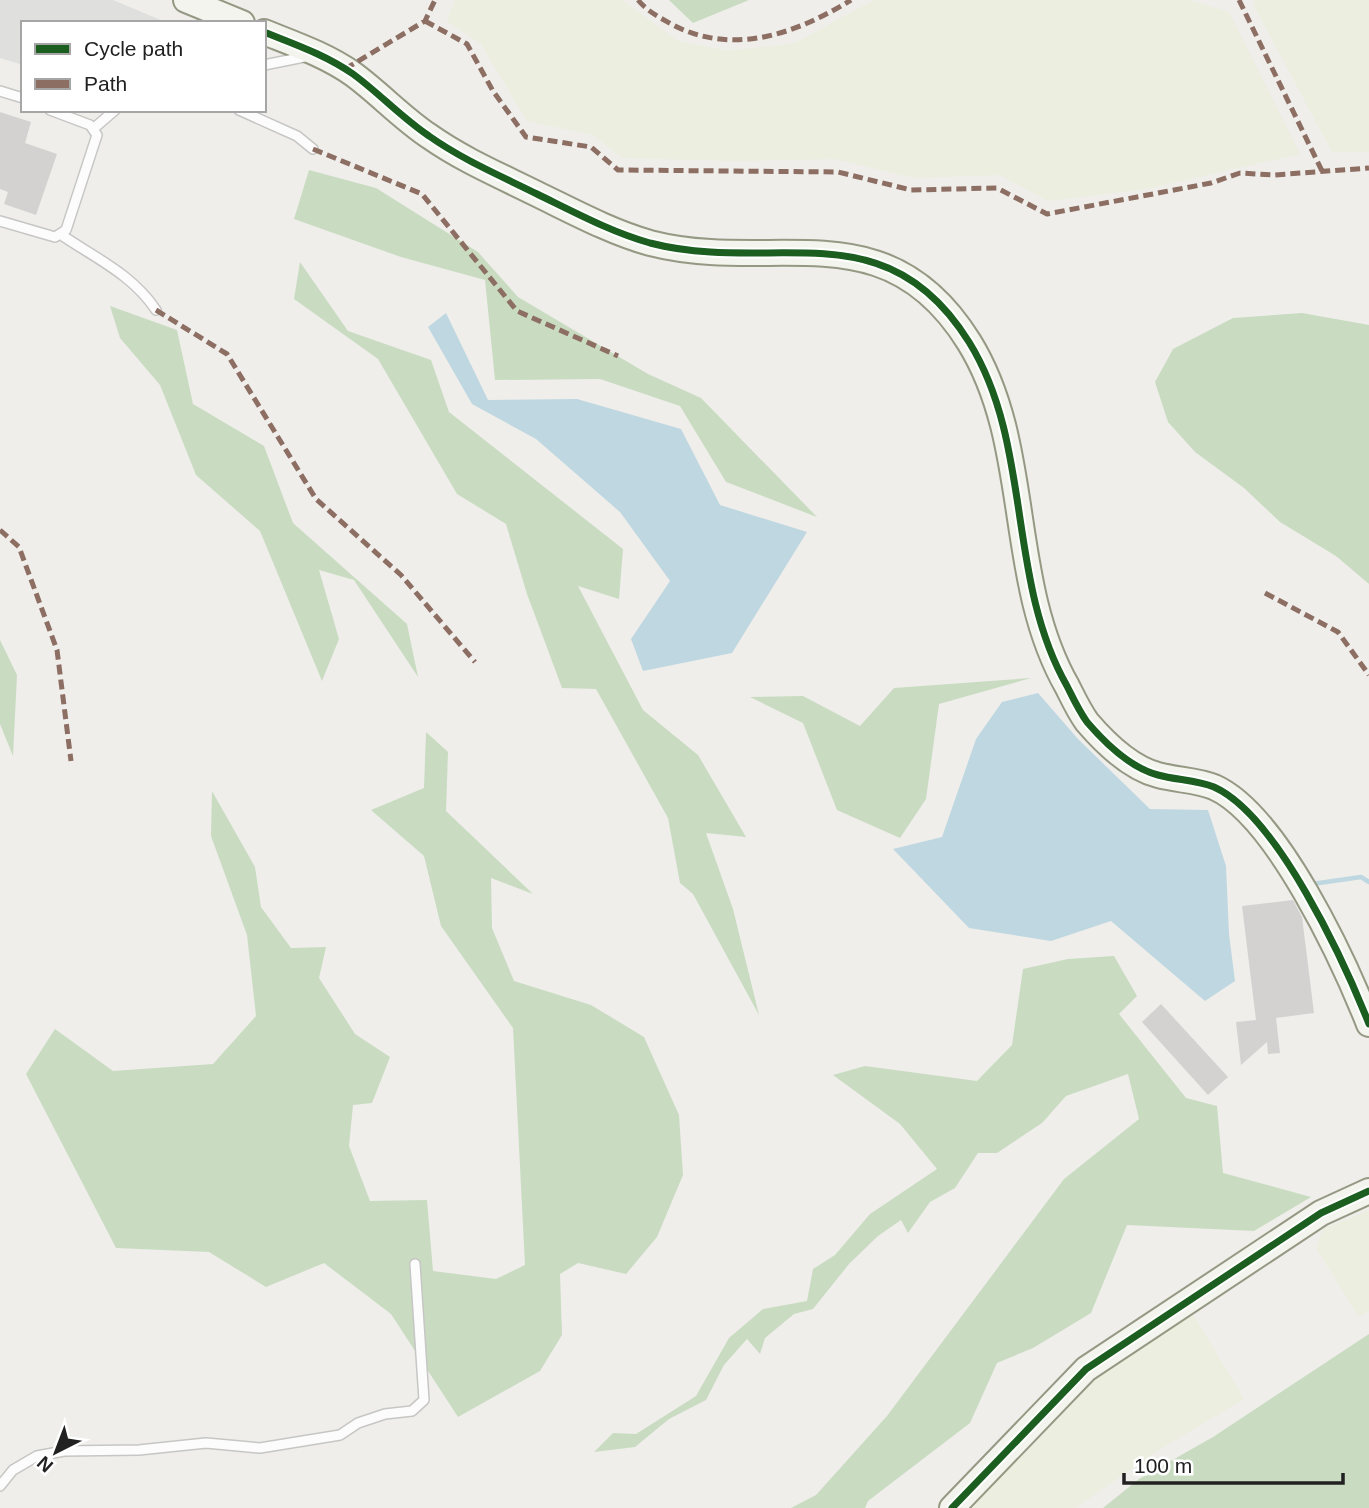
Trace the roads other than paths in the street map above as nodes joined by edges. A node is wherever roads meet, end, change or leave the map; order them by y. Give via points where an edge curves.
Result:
1 (186, 0) edge
2 (237, 21) edge
3 (266, 33) edge
4 (317, 54) junction
5 (266, 65) edge
6 (0, 91) edge
7 (21, 98) edge
8 (55, 112) edge
9 (114, 112) edge
10 (243, 112) edge
11 (93, 129) junction
12 (313, 149) dead end
13 (0, 220) edge
14 (60, 234) junction
15 (156, 310) dead end
16 (1369, 1024) edge
17 (1369, 1191) edge
18 (415, 1264) dead end
19 (0, 1486) edge
20 (952, 1508) edge

1 - 2 street
3 - 4 street
4 - 5 lane
4 - 16 street via 352,73 461,157 600,225 695,251 802,253 889,265 912,278 947,310 991,384 1003,424 1031,598 1055,663 1086,720 1121,755 1153,774 1213,787 1236,801 1264,830 1304,891
6 - 7 lane
8 - 11 lane
9 - 11 lane
10 - 12 lane via 297,136
11 - 14 lane via 97,135 66,230
13 - 14 lane via 55,237
14 - 15 lane via 120,271 142,289
17 - 20 street via 1321,1213 1086,1369
18 - 19 lane via 424,1400 412,1411 376,1417 340,1435 261,1448 206,1443 51,1453 13,1470

